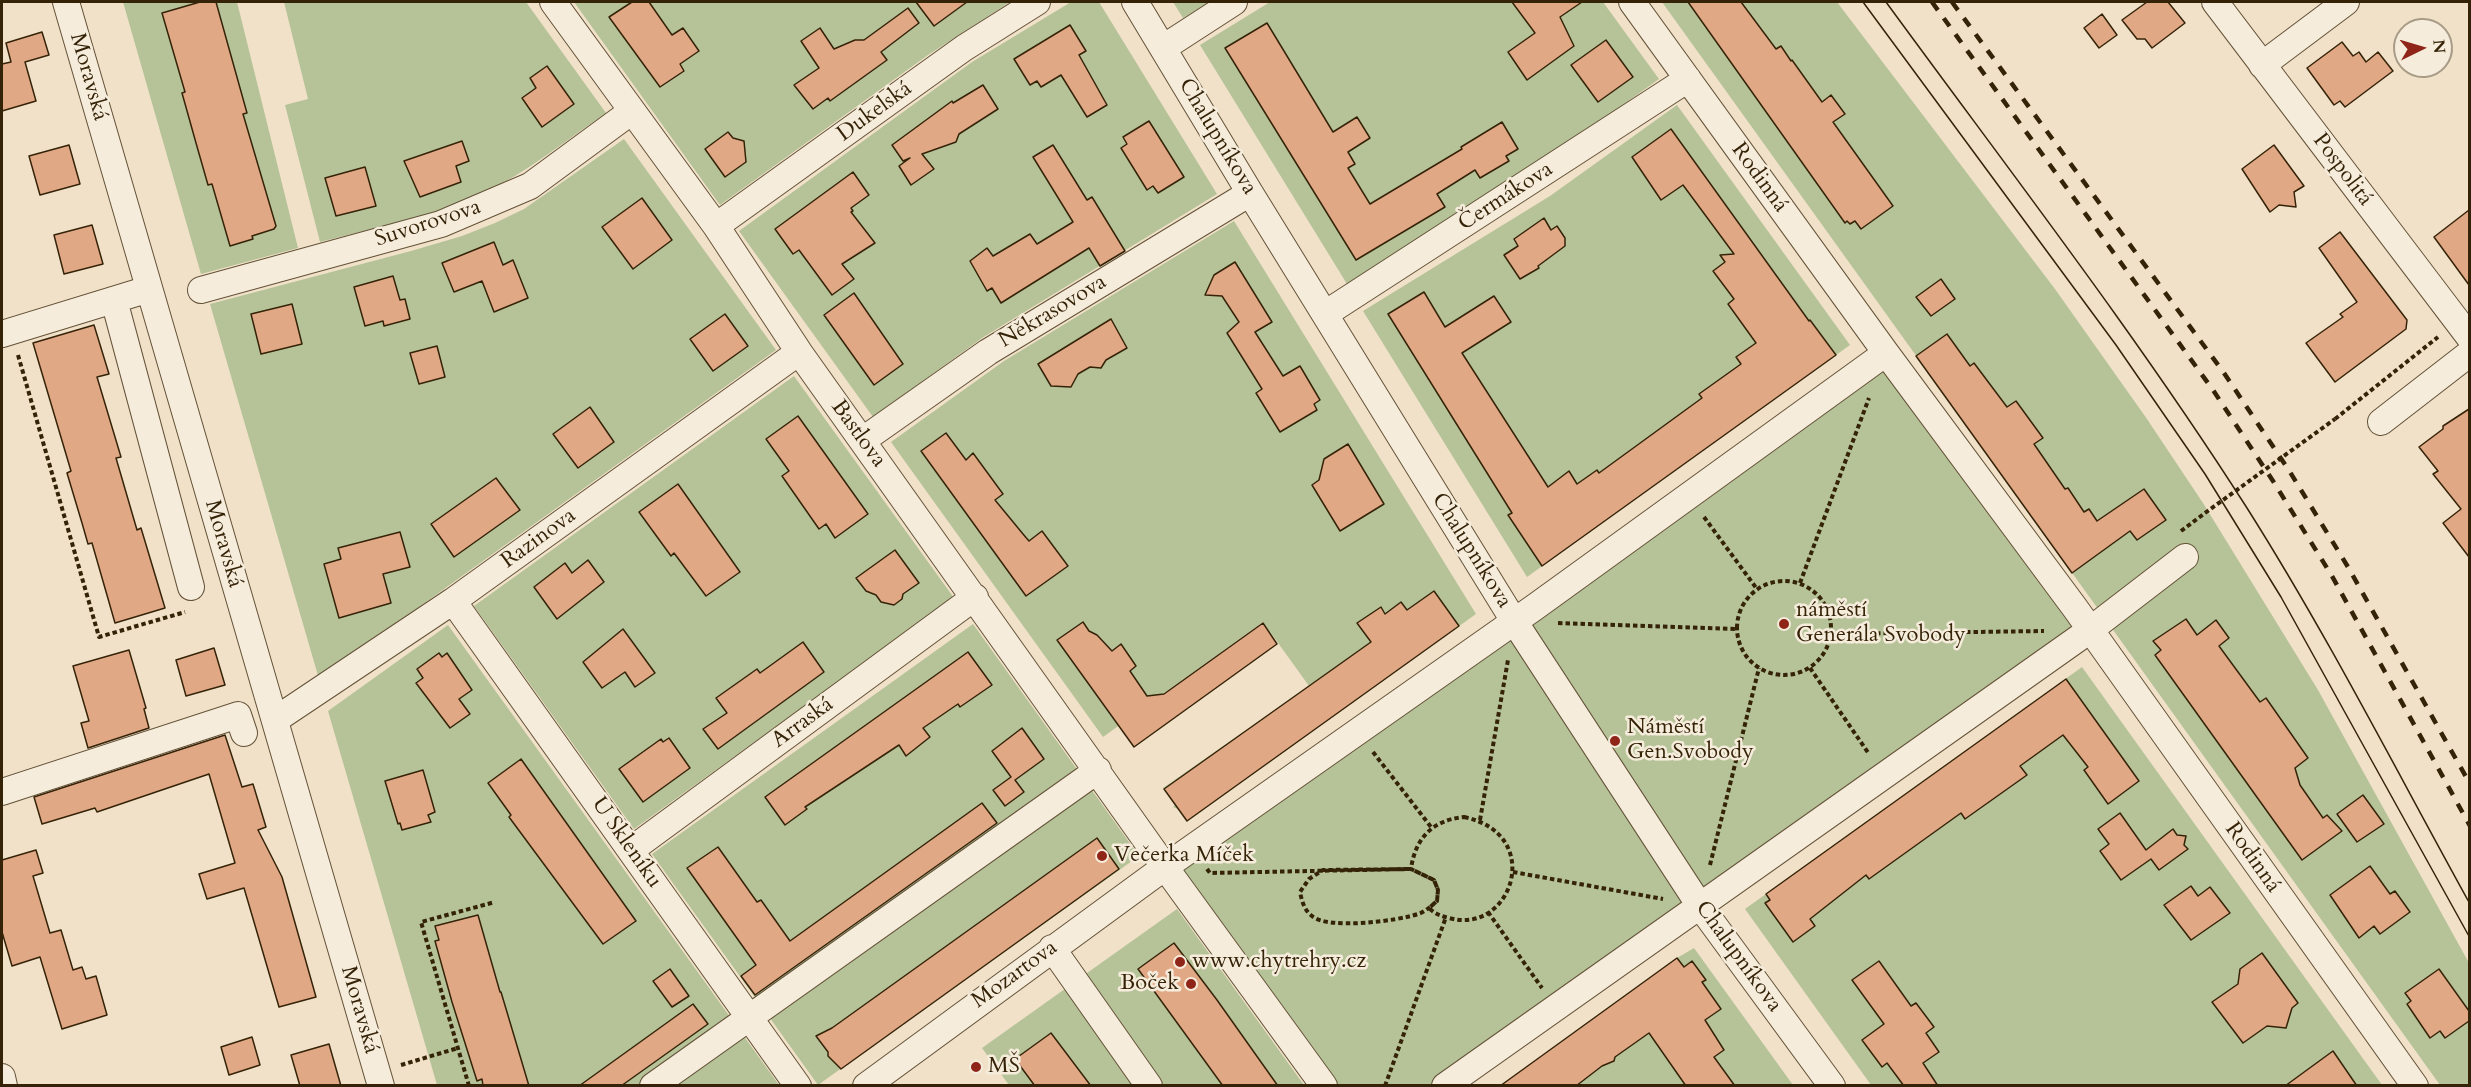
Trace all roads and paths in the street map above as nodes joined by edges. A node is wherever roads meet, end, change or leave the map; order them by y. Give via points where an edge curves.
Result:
1 (66, 2) edge
2 (553, 2) edge
3 (1037, 2) edge
4 (1135, 2) edge
5 (1234, 2) edge
6 (1632, 2) edge
7 (2215, 2) edge
8 (2346, 2) edge
9 (1163, 48) junction
10 (2262, 65) junction
11 (1688, 79) junction
12 (632, 111) junction
13 (1250, 193) junction
14 (716, 226) junction
15 (149, 289) junction
16 (201, 290) dead end
17 (114, 300) junction
18 (1325, 314) junction
19 (2463, 330) edge
20 (6, 333) edge
21 (799, 352) junction
22 (1886, 353) junction
23 (2469, 353) edge
24 (1870, 397) dead end
25 (2381, 422) dead end
26 (863, 440) junction
27 (1689, 496) junction
28 (2179, 547) joint
29 (1800, 583) junction
30 (1757, 589) junction
31 (975, 597) junction
32 (190, 599) joint
33 (453, 601) junction
34 (1514, 621) junction
35 (1556, 623) dead end
36 (1737, 629) junction
37 (2090, 630) junction
38 (1832, 634) junction
39 (1759, 668) junction
40 (1810, 668) junction
41 (275, 720) junction
42 (1357, 732) junction
43 (244, 734) dead end
44 (1098, 770) junction
45 (1884, 776) junction
46 (2, 792) edge
47 (1479, 820) junction
48 (1431, 827) junction
49 (1193, 848) junction
50 (631, 850) junction
51 (1165, 867) junction
52 (1323, 870) junction
53 (1411, 870) junction
54 (1513, 872) junction
55 (495, 902) dead end
56 (1700, 906) junction
57 (1429, 908) junction
58 (1488, 912) junction
59 (1446, 917) junction
60 (1052, 948) junction
61 (1556, 1008) junction
62 (750, 1018) junction
63 (458, 1048) junction
64 (428, 1057) dead end
65 (2, 1077) edge
66 (4, 1086) edge
67 (381, 1086) edge
68 (469, 1086) edge
69 (653, 1086) edge
70 (798, 1086) edge
71 (866, 1086) edge
72 (1149, 1086) edge
73 (1324, 1086) edge
74 (1386, 1086) edge
75 (1445, 1086) edge
76 (1832, 1086) edge
77 (2415, 1086) edge

1 - 15 street, Moravská
2 - 12 street, Bastlova
3 - 14 street, Dukelská via 964,48
4 - 9 street, Chalupníkova
5 - 9 street
6 - 11 street, Rodinná
7 - 10 street, Pospolitá
8 - 10 street
9 - 13 street, Chalupníkova
10 - 19 street, Pospolitá
11 - 18 street, Čermákova
11 - 22 street, Rodinná
12 - 14 street, Bastlova
12 - 16 street, Suvorovova via 530,186 441,224
13 - 18 street, Chalupníkova
13 - 26 street, Někrasovova via 988,352
14 - 21 street, Bastlova
15 - 17 street
15 - 41 street, Moravská
17 - 20 street
17 - 32 street
18 - 34 street, Chalupníkova
19 - 28 path, bridge via 2205,513
20 - 32 path via 99,637
21 - 26 street, Bastlova
21 - 33 street, Razinova
22 - 27 street
22 - 37 street
23 - 25 street
24 - 29 path
26 - 31 street, Bastlova
27 - 30 path
27 - 34 street
28 - 37 street
29 - 30 path via 1770,582
29 - 38 path via 1825,603
30 - 36 path via 1739,614
31 - 44 street, Bastlova
31 - 50 street, Arraská
33 - 41 street, Razinova
33 - 50 street, U Skleníku
34 - 42 street
34 - 47 path
34 - 56 street, Chalupníkova
35 - 36 path
36 - 39 path via 1747,658
37 - 38 path
37 - 45 street
37 - 77 street, Rodinná
38 - 40 path via 1827,649
39 - 40 path via 1789,675
39 - 56 path
40 - 45 path
41 - 67 street, Moravská
42 - 48 path
42 - 49 street
43 - 46 street via 238,715
44 - 51 street, Bastlova
44 - 62 street
45 - 56 street
47 - 48 path via 1453,818
47 - 54 path via 1494,828 1505,841 1512,856
48 - 53 path via 1416,846
49 - 51 street
49 - 52 path via 1210,873
50 - 62 street, U Skleníku
51 - 60 street, Mozartova
51 - 73 street
52 - 53 path
52 - 57 path via 1308,879 1300,891 1302,905 1312,917 1327,923 1399,919
53 - 57 path via 1434,880 1437,901
54 - 56 path
54 - 58 path via 1501,902
55 - 63 path via 421,922
56 - 61 street
56 - 76 street, Chalupníkova
57 - 59 path
58 - 59 path via 1458,921
58 - 61 path
59 - 74 path
60 - 71 street, Mozartova
60 - 72 street
61 - 75 street
62 - 69 street
62 - 70 street, U Skleníku
63 - 64 path
63 - 68 path
65 - 66 street

